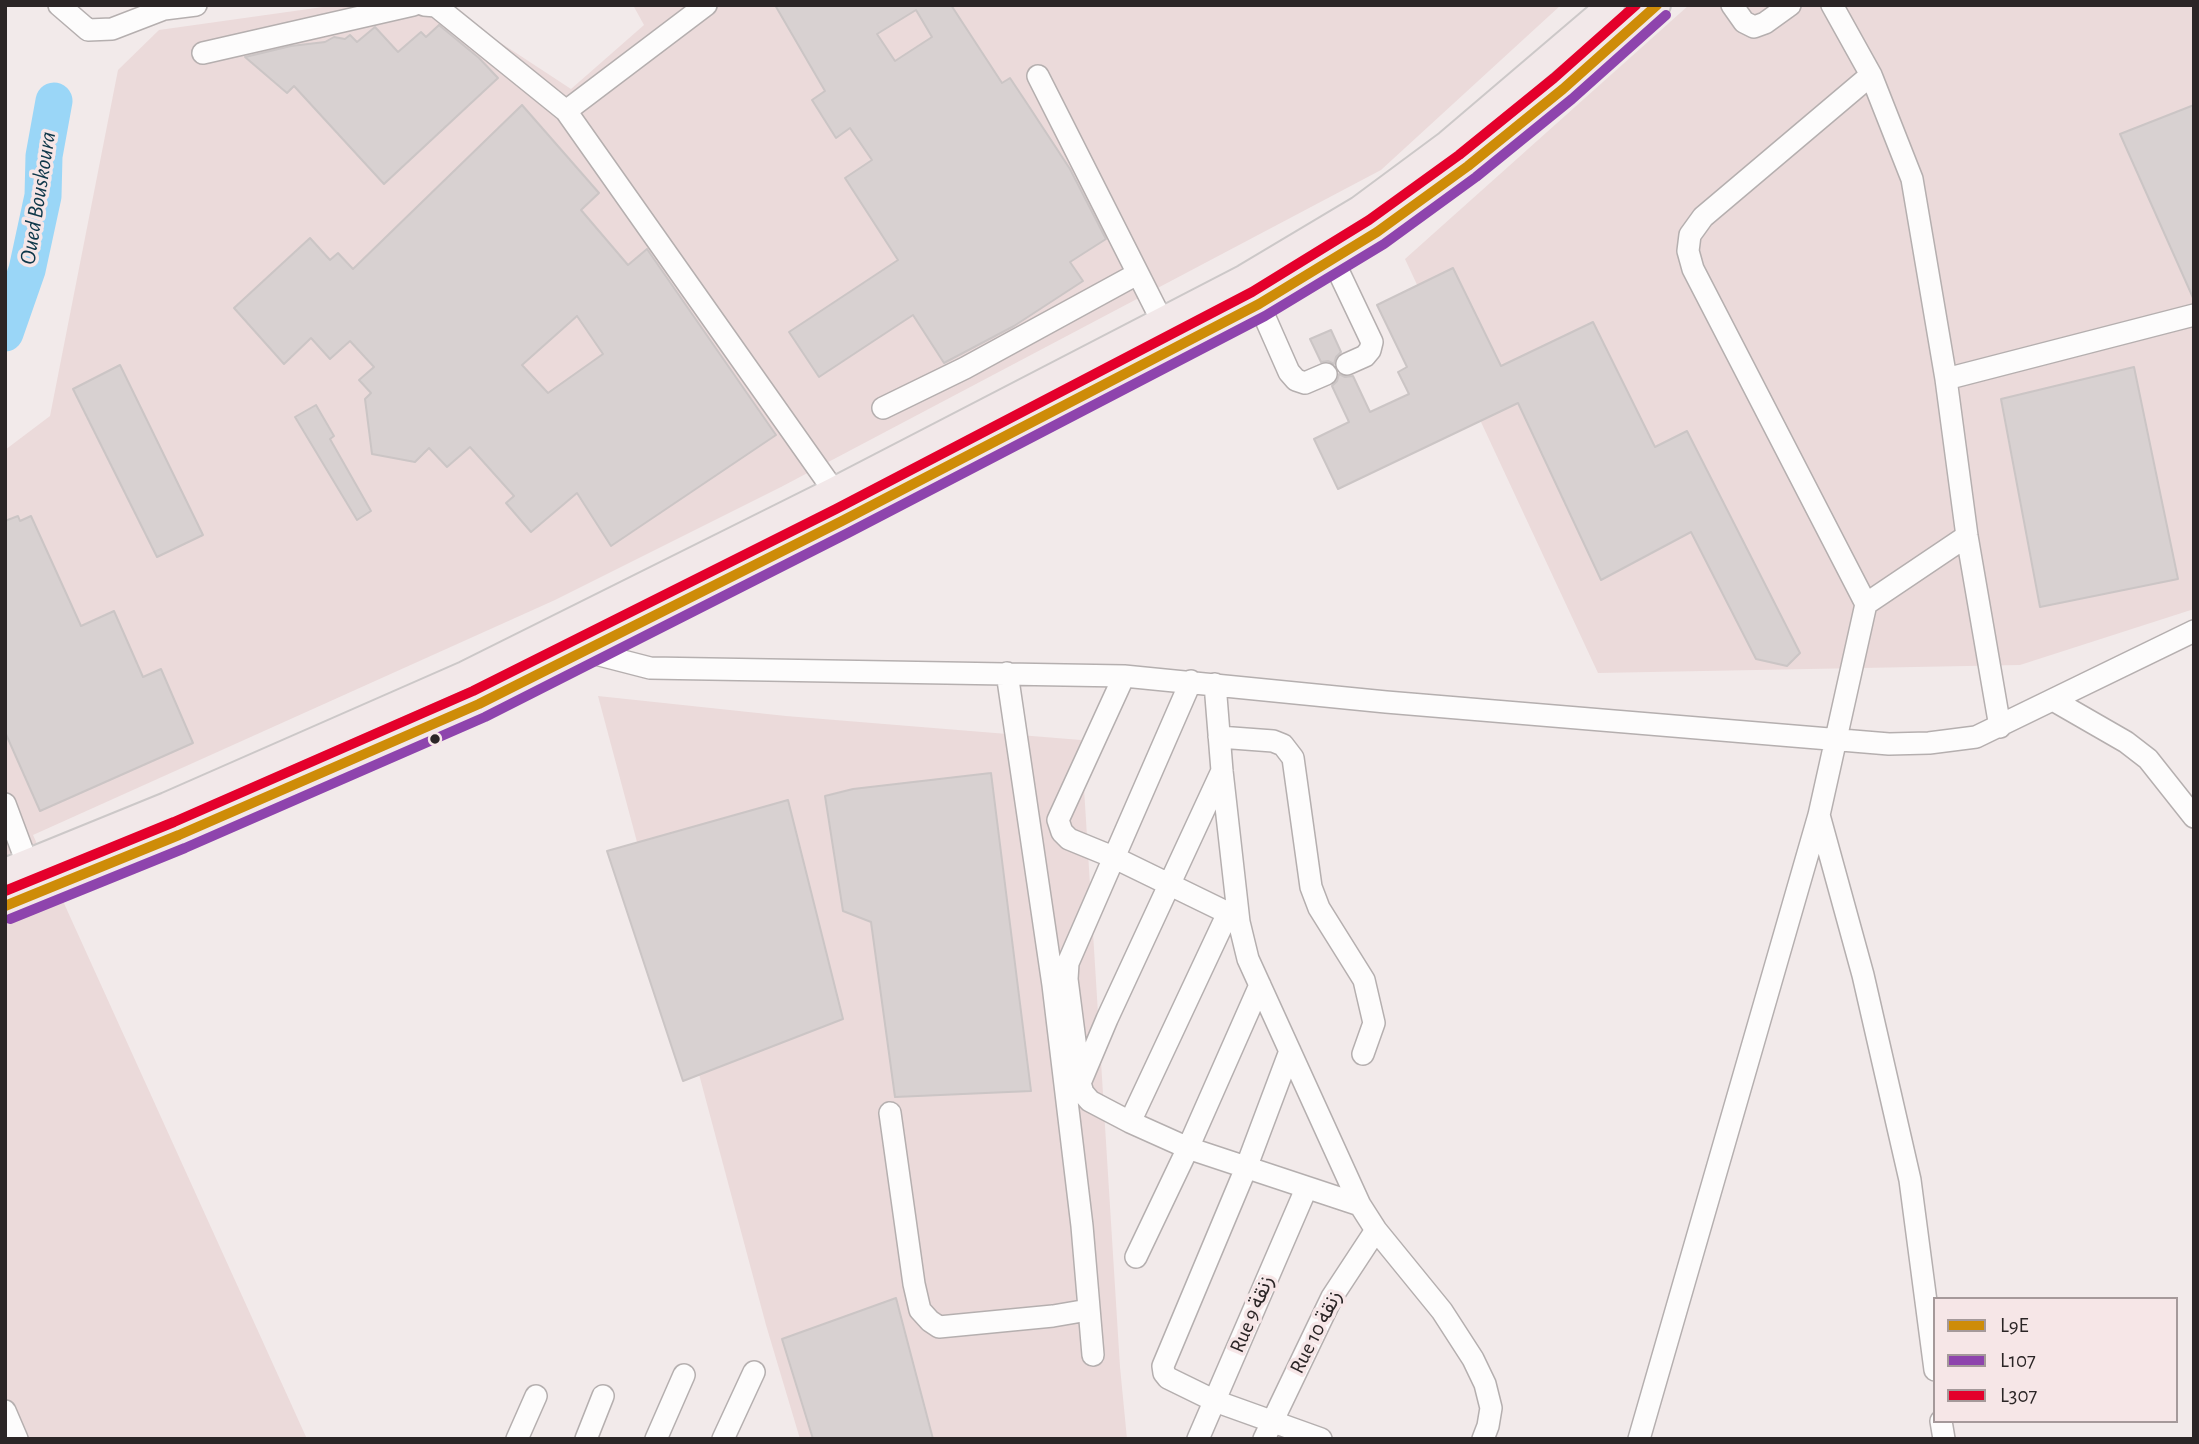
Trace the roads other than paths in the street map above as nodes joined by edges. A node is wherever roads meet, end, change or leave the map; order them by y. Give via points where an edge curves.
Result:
1 (59, 5) edge
2 (195, 5) edge
3 (413, 5) edge
4 (424, 5) edge
5 (437, 5) edge
6 (706, 5) edge
7 (1611, 5) edge
8 (1657, 5) edge
9 (1732, 5) edge
10 (1790, 5) edge
11 (1832, 5) edge
12 (203, 53) dead end
13 (1871, 75) junction
14 (1038, 76) dead end
15 (566, 111) junction
16 (1333, 260) junction
17 (1138, 274) junction
18 (1259, 304) junction
19 (2194, 315) edge
20 (1161, 321) junction
21 (1347, 364) dead end
22 (1326, 374) dead end
23 (1946, 379) junction
24 (883, 408) dead end
25 (834, 491) junction
26 (1967, 536) junction
27 (1866, 604) junction
28 (2194, 631) edge
29 (553, 632) junction
30 (584, 651) junction
31 (1007, 673) junction
32 (1124, 676) junction
33 (1191, 681) junction
34 (1215, 684) junction
35 (2053, 700) junction
36 (2000, 727) junction
37 (1219, 737) junction
38 (1835, 740) junction
39 (1222, 771) junction
40 (5, 804) edge
41 (1819, 814) junction
42 (2194, 817) edge
43 (1113, 857) junction
44 (16, 867) edge
45 (1170, 886) junction
46 (5, 906) edge
47 (1234, 918) junction
48 (1259, 985) junction
49 (1290, 1051) junction
50 (1363, 1054) dead end
51 (1080, 1083) junction
52 (890, 1113) dead end
53 (1130, 1122) junction
54 (1188, 1148) junction
55 (1246, 1168) junction
56 (1306, 1189) junction
57 (1360, 1205) junction
58 (1376, 1230) junction
59 (1136, 1257) dead end
60 (1088, 1310) junction
61 (1093, 1355) dead end
62 (1933, 1355) edge
63 (754, 1372) dead end
64 (684, 1375) dead end
65 (603, 1395) dead end
66 (536, 1396) dead end
67 (1215, 1401) junction
68 (5, 1410) edge
69 (1268, 1429) edge
70 (17, 1439) edge
71 (517, 1439) edge
72 (586, 1439) edge
73 (656, 1439) edge
74 (723, 1439) edge
75 (1198, 1439) edge
76 (1321, 1439) edge
77 (1483, 1439) edge
78 (1639, 1439) edge

1 - 2 street via 88,30 112,29 164,9
3 - 12 street
4 - 5 street
5 - 15 street
6 - 15 street
7 - 20 main road via 1448,144 1359,210 1245,278
8 - 16 main road via 1468,166
9 - 10 street via 1744,22 1754,27
11 - 13 street
13 - 23 street via 1912,179
13 - 27 street via 1703,217 1690,236 1688,251 1693,269
14 - 17 street
15 - 25 street
16 - 18 main road
16 - 21 street via 1372,342 1365,356
17 - 20 street
17 - 24 street
18 - 22 street via 1296,380 1305,383
18 - 30 main road
19 - 23 street
20 - 25 main road
23 - 26 street
25 - 29 main road
26 - 27 street
26 - 36 street
27 - 38 street
28 - 35 street
29 - 30 street
29 - 44 main road via 428,692
30 - 31 street via 650,668
30 - 46 main road via 466,709
31 - 32 street
31 - 60 street via 1055,998
32 - 33 street
32 - 43 street via 1058,820 1069,839
33 - 34 street
33 - 43 street
34 - 37 street
34 - 38 street
35 - 36 street
35 - 42 street via 2148,759
36 - 38 street via 1976,737 1929,743
37 - 39 street
37 - 50 street via 1273,741 1293,758 1311,887 1364,980 1374,1023
38 - 41 street
39 - 45 street
39 - 47 street
40 - 44 street
41 - 62 street via 1863,975 1910,1180
41 - 78 street
43 - 45 street
43 - 51 street via 1068,963
45 - 47 street
45 - 51 street
47 - 48 street
47 - 53 street
48 - 49 street
48 - 54 street
49 - 55 street
49 - 57 street
51 - 53 street via 1090,1101
52 - 60 street via 914,1284 920,1310 930,1321 939,1327
53 - 54 street
54 - 55 street
54 - 59 street
55 - 56 street
55 - 67 street via 1163,1366 1168,1378
56 - 57 street
56 - 67 street, Rue 9 زنقة
57 - 58 street
58 - 69 street, Rue 10 زنقة via 1332,1297
58 - 77 street via 1442,1311 1473,1359 1491,1408
60 - 61 street
63 - 74 street
64 - 73 street
65 - 72 street
66 - 71 street
67 - 69 street
67 - 75 street, Rue 9 زنقة
68 - 70 street
69 - 76 street

